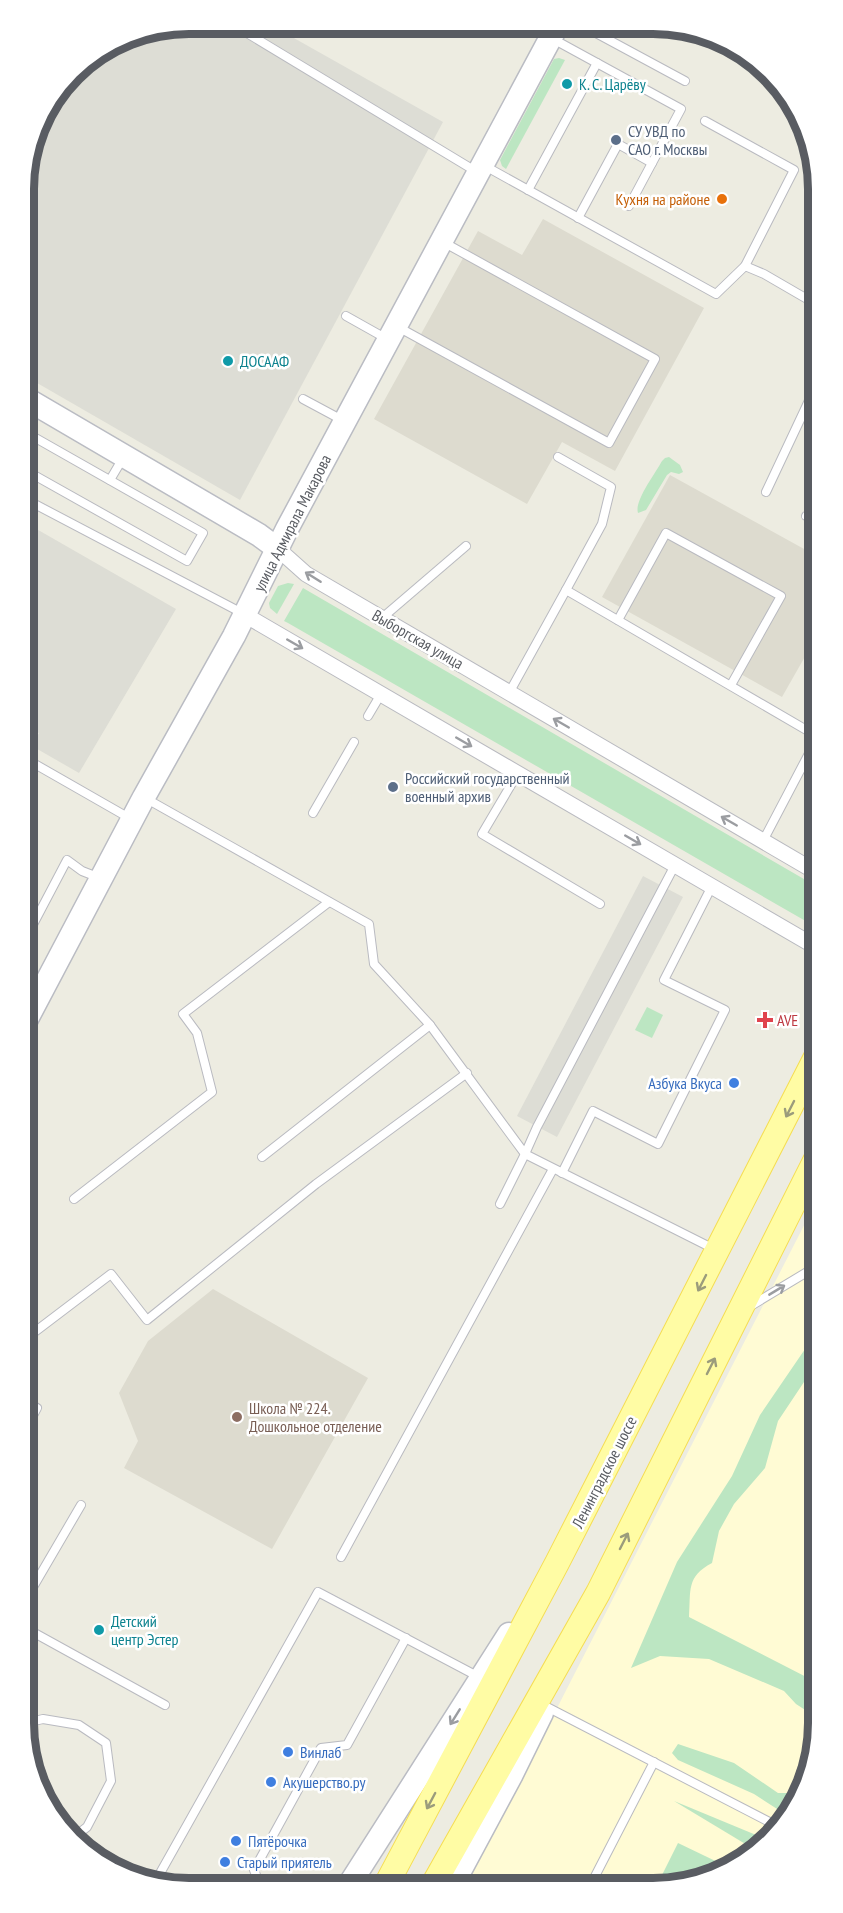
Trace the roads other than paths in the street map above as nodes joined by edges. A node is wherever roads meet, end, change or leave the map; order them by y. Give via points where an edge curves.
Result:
1 (249, 34) edge
2 (553, 34) edge
3 (557, 34) edge
4 (598, 34) edge
5 (597, 63) junction
6 (685, 81) dead end
7 (705, 121) dead end
8 (652, 163) junction
9 (481, 169) junction
10 (528, 190) junction
11 (628, 206) dead end
12 (578, 218) junction
13 (442, 242) junction
14 (745, 266) junction
15 (808, 300) edge
16 (346, 316) dead end
17 (392, 333) junction
18 (303, 399) dead end
19 (808, 403) edge
20 (35, 404) edge
21 (345, 422) junction
22 (35, 438) edge
23 (124, 456) junction
24 (558, 457) dead end
25 (35, 476) edge
26 (110, 480) junction
27 (766, 492) dead end
28 (35, 504) edge
29 (466, 546) dead end
30 (278, 549) junction
31 (566, 590) junction
32 (245, 615) junction
33 (382, 618) junction
34 (618, 620) junction
35 (731, 685) junction
36 (509, 693) junction
37 (381, 694) junction
38 (368, 716) dead end
39 (808, 731) edge
40 (354, 742) dead end
41 (808, 755) edge
42 (35, 764) edge
43 (518, 773) junction
44 (144, 797) junction
45 (313, 813) dead end
46 (132, 820) junction
47 (763, 841) junction
48 (675, 865) junction
49 (808, 867) edge
50 (101, 879) junction
51 (712, 886) junction
52 (329, 902) junction
53 (600, 904) dead end
54 (35, 922) edge
55 (808, 941) edge
56 (34, 1005) edge
57 (430, 1024) junction
58 (467, 1073) junction
59 (808, 1073) edge
60 (525, 1154) junction
61 (262, 1157) dead end
62 (553, 1169) junction
63 (562, 1173) junction
64 (808, 1175) edge
65 (74, 1199) dead end
66 (500, 1204) dead end
67 (718, 1251) junction
68 (808, 1271) edge
69 (738, 1314) junction
70 (34, 1332) edge
71 (81, 1505) dead end
72 (341, 1557) dead end
73 (557, 1563) junction
74 (34, 1585) edge
75 (598, 1593) junction
76 (34, 1633) edge
77 (406, 1638) junction
78 (480, 1677) junction
79 (165, 1705) dead end
80 (545, 1706) junction
81 (34, 1721) edge
82 (654, 1762) junction
83 (772, 1823) edge
84 (80, 1833) edge
85 (159, 1876) edge
86 (257, 1878) edge
87 (353, 1878) edge
88 (390, 1878) edge
89 (437, 1878) edge
90 (456, 1878) edge
91 (594, 1878) edge

1 - 9 lane
2 - 9 street, улица Адмирала Макарова
3 - 5 lane
4 - 6 lane
5 - 8 lane via 681,110
5 - 10 lane
7 - 14 lane via 795,170
8 - 11 lane
8 - 12 lane via 618,144
9 - 10 lane
9 - 13 street, улица Адмирала Макарова
10 - 12 lane
12 - 14 lane via 716,294
13 - 17 street, улица Адмирала Макарова
13 - 17 lane via 655,360 609,443
14 - 15 lane
16 - 17 lane
17 - 21 street, улица Адмирала Макарова
18 - 21 lane
19 - 27 lane
20 - 23 street, Выборгская улица
21 - 30 street, улица Адмирала Макарова
22 - 26 lane
23 - 26 lane
23 - 30 street, Выборгская улица
24 - 31 lane via 611,487 602,524
25 - 26 lane via 187,561 203,533
28 - 32 lane
29 - 33 lane
30 - 32 street, улица Адмирала Макарова
33 -> 30 street, Выборгская улица via 306,574
31 - 34 lane
31 - 36 lane
32 -> 37 street
32 - 44 street, улица Адмирала Макарова
33 - 36 street, Выборгская улица
34 - 35 lane
34 - 35 lane via 666,533 780,596
35 - 39 lane
47 -> 36 street, Выборгская улица
37 - 38 lane
37 -> 43 street
40 - 45 lane
41 - 47 lane
42 - 46 lane
43 -> 48 street
43 - 53 lane via 482,834
44 - 46 street, улица Адмирала Макарова
44 - 52 lane
46 - 50 street, улица Адмирала Макарова
47 - 49 street, Выборгская улица
48 - 51 street
48 - 60 lane
50 - 54 lane via 67,860
50 - 56 street, улица Адмирала Макарова
51 - 55 street
51 - 63 lane via 664,980 725,1010 658,1144 593,1111
52 - 57 lane via 369,924 374,964
52 - 65 lane via 183,1014 196,1033 212,1092
57 - 58 lane
57 - 61 lane
58 - 60 lane
58 - 70 lane via 316,1184 147,1320 111,1274
59 -> 67 main road, Ленинградское шоссе
60 - 62 lane
60 - 66 lane
62 - 63 lane
62 - 72 lane
63 - 67 lane
64 - 69 main road
67 -> 73 main road, Ленинградское шоссе
69 -> 68 lane
75 -> 69 main road
71 - 74 lane
73 - 78 street
73 -> 88 main road, Ленинградское шоссе
75 - 80 street
75 - 89 main road
76 - 79 lane
77 - 78 lane
77 - 85 lane via 318,1592
77 - 86 lane via 347,1745 321,1748 254,1870
78 -> 87 street
80 - 82 lane
80 - 90 street
81 - 84 lane via 79,1725 106,1743 111,1781 87,1827
82 - 83 lane
82 - 91 lane

